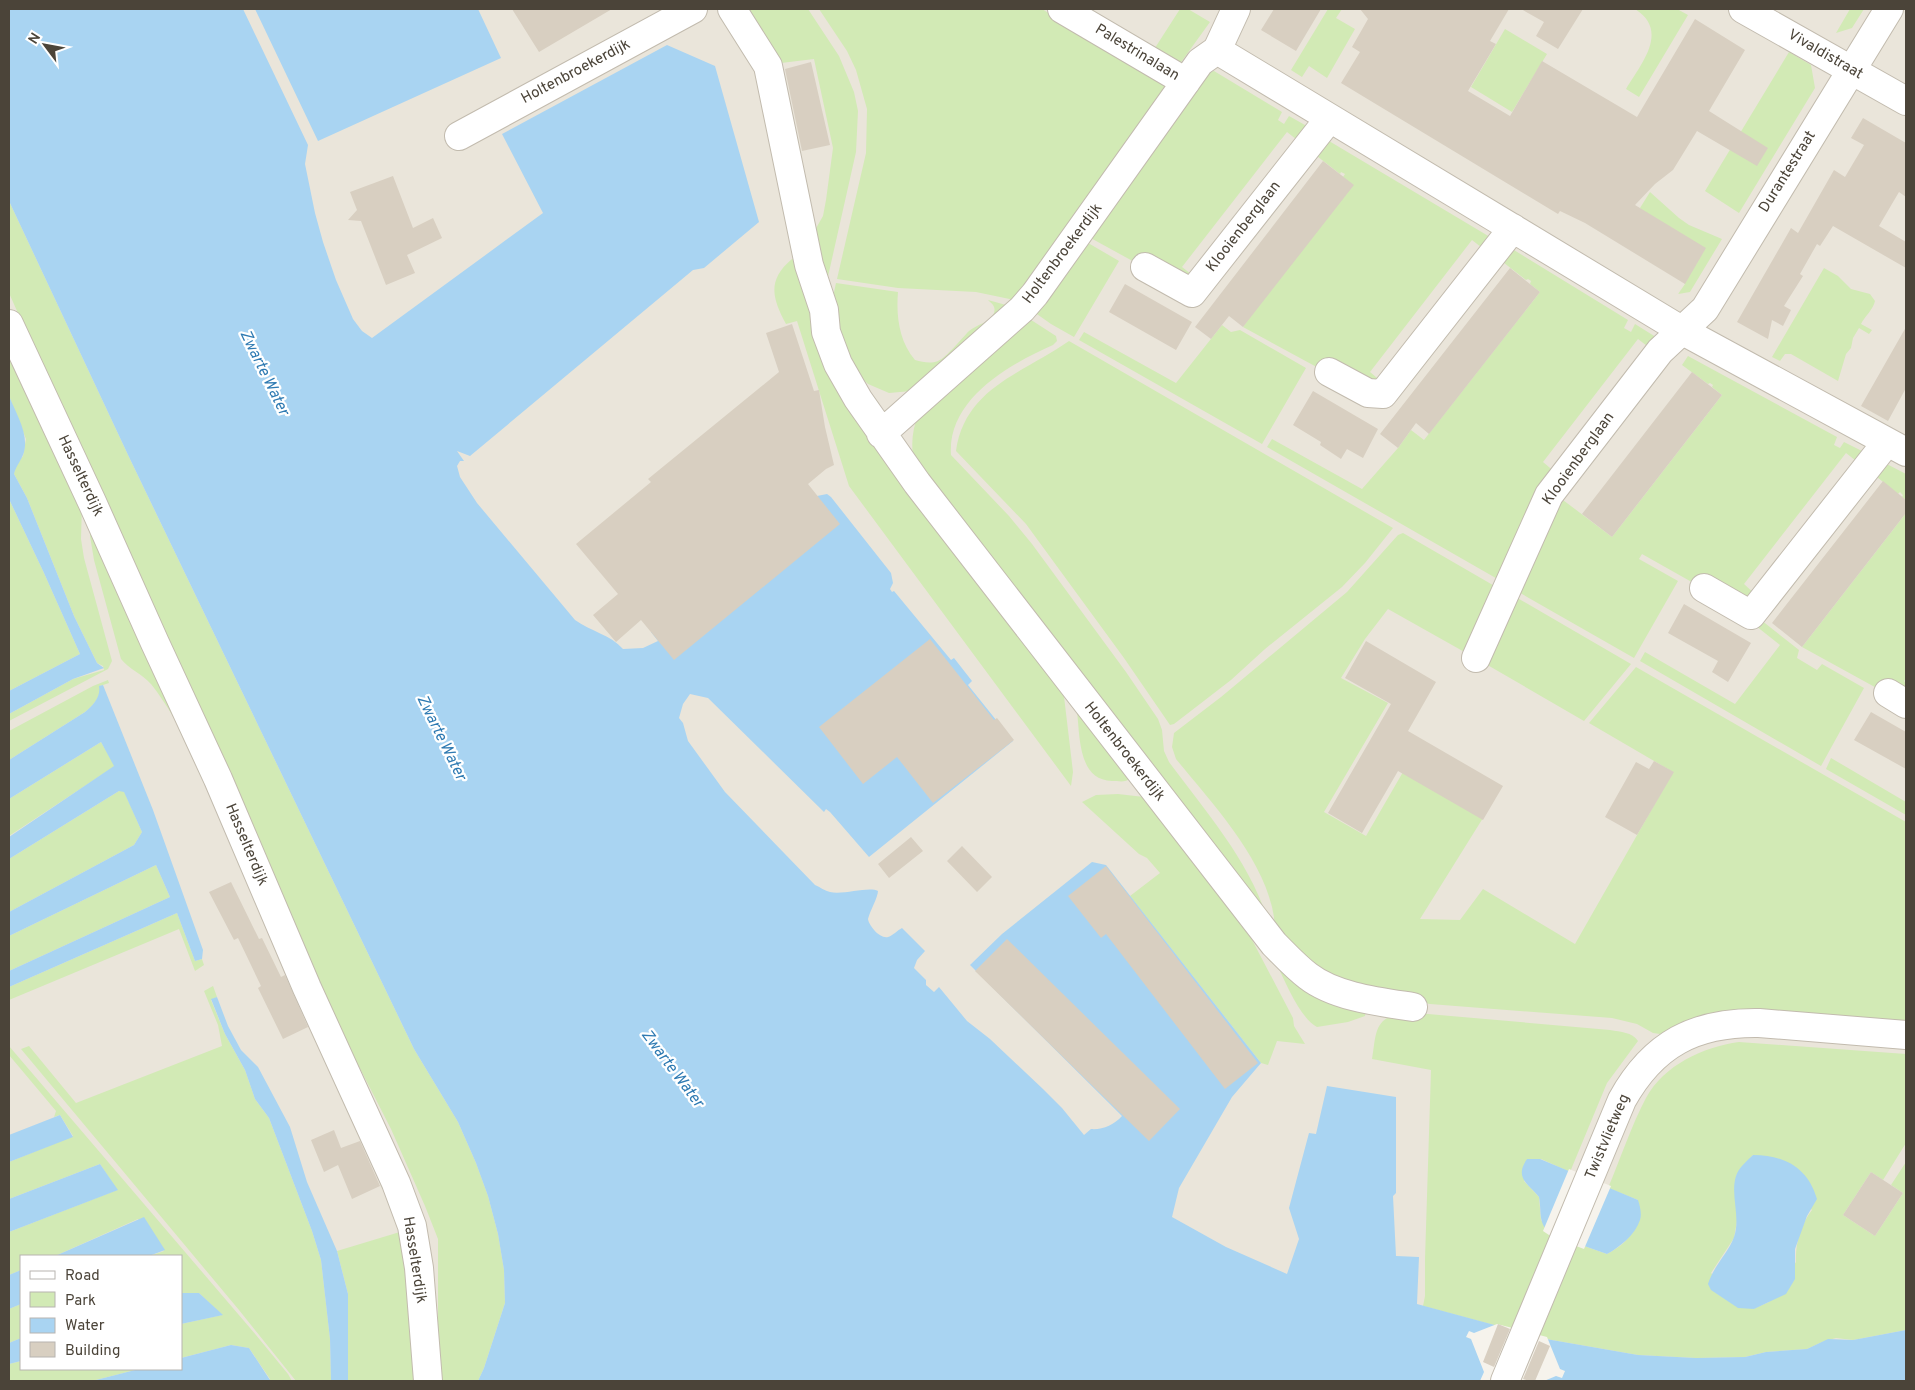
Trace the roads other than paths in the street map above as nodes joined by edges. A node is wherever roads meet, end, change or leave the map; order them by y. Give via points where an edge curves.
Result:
1 (693, 9) edge
2 (732, 9) edge
3 (1062, 9) edge
4 (1236, 9) edge
5 (1743, 9) edge
6 (1889, 9) edge
7 (1216, 50) junction
8 (1851, 70) junction
9 (1186, 82) junction
10 (1906, 101) edge
11 (1329, 119) junction
12 (459, 136) dead end
13 (1513, 228) junction
14 (1145, 267) dead end
15 (9, 324) edge
16 (1683, 331) junction
17 (1329, 372) dead end
18 (881, 434) junction
19 (1897, 447) edge
20 (1704, 588) dead end
21 (1476, 658) dead end
22 (1412, 1007) dead end
23 (1906, 1035) edge
24 (428, 1381) edge
25 (1505, 1381) edge

1 - 12 street, Holtenbroekerdijk
2 - 18 street, Holtenbroekerdijk via 768,66 809,265 824,310 829,342 843,373
3 - 9 street, Palestrinalaan
4 - 7 street
5 - 8 street, Vivaldistraat
6 - 8 street, Durantestraat
7 - 9 street, Holtenbroekerdijk via 1200,62
7 - 11 street
8 - 10 street, Vivaldistraat
8 - 16 street, Durantestraat via 1705,309
9 - 18 street, Holtenbroekerdijk via 1036,294
11 - 13 street
11 - 14 street, Klooienberglaan via 1192,293
13 - 16 street
13 - 17 street via 1383,394 1368,393
15 - 24 street, Hasselterdijk via 218,779 307,988 396,1182 412,1226 419,1268
16 - 19 street
16 - 21 street, Klooienberglaan via 1660,351 1549,495
18 - 22 street, Holtenbroekerdijk via 1274,944 1309,977 1326,986 1374,1001
19 - 20 street via 1751,615
23 - 25 street, Twistvlietweg via 1736,1023 1718,1025 1680,1039 1656,1054 1622,1100

